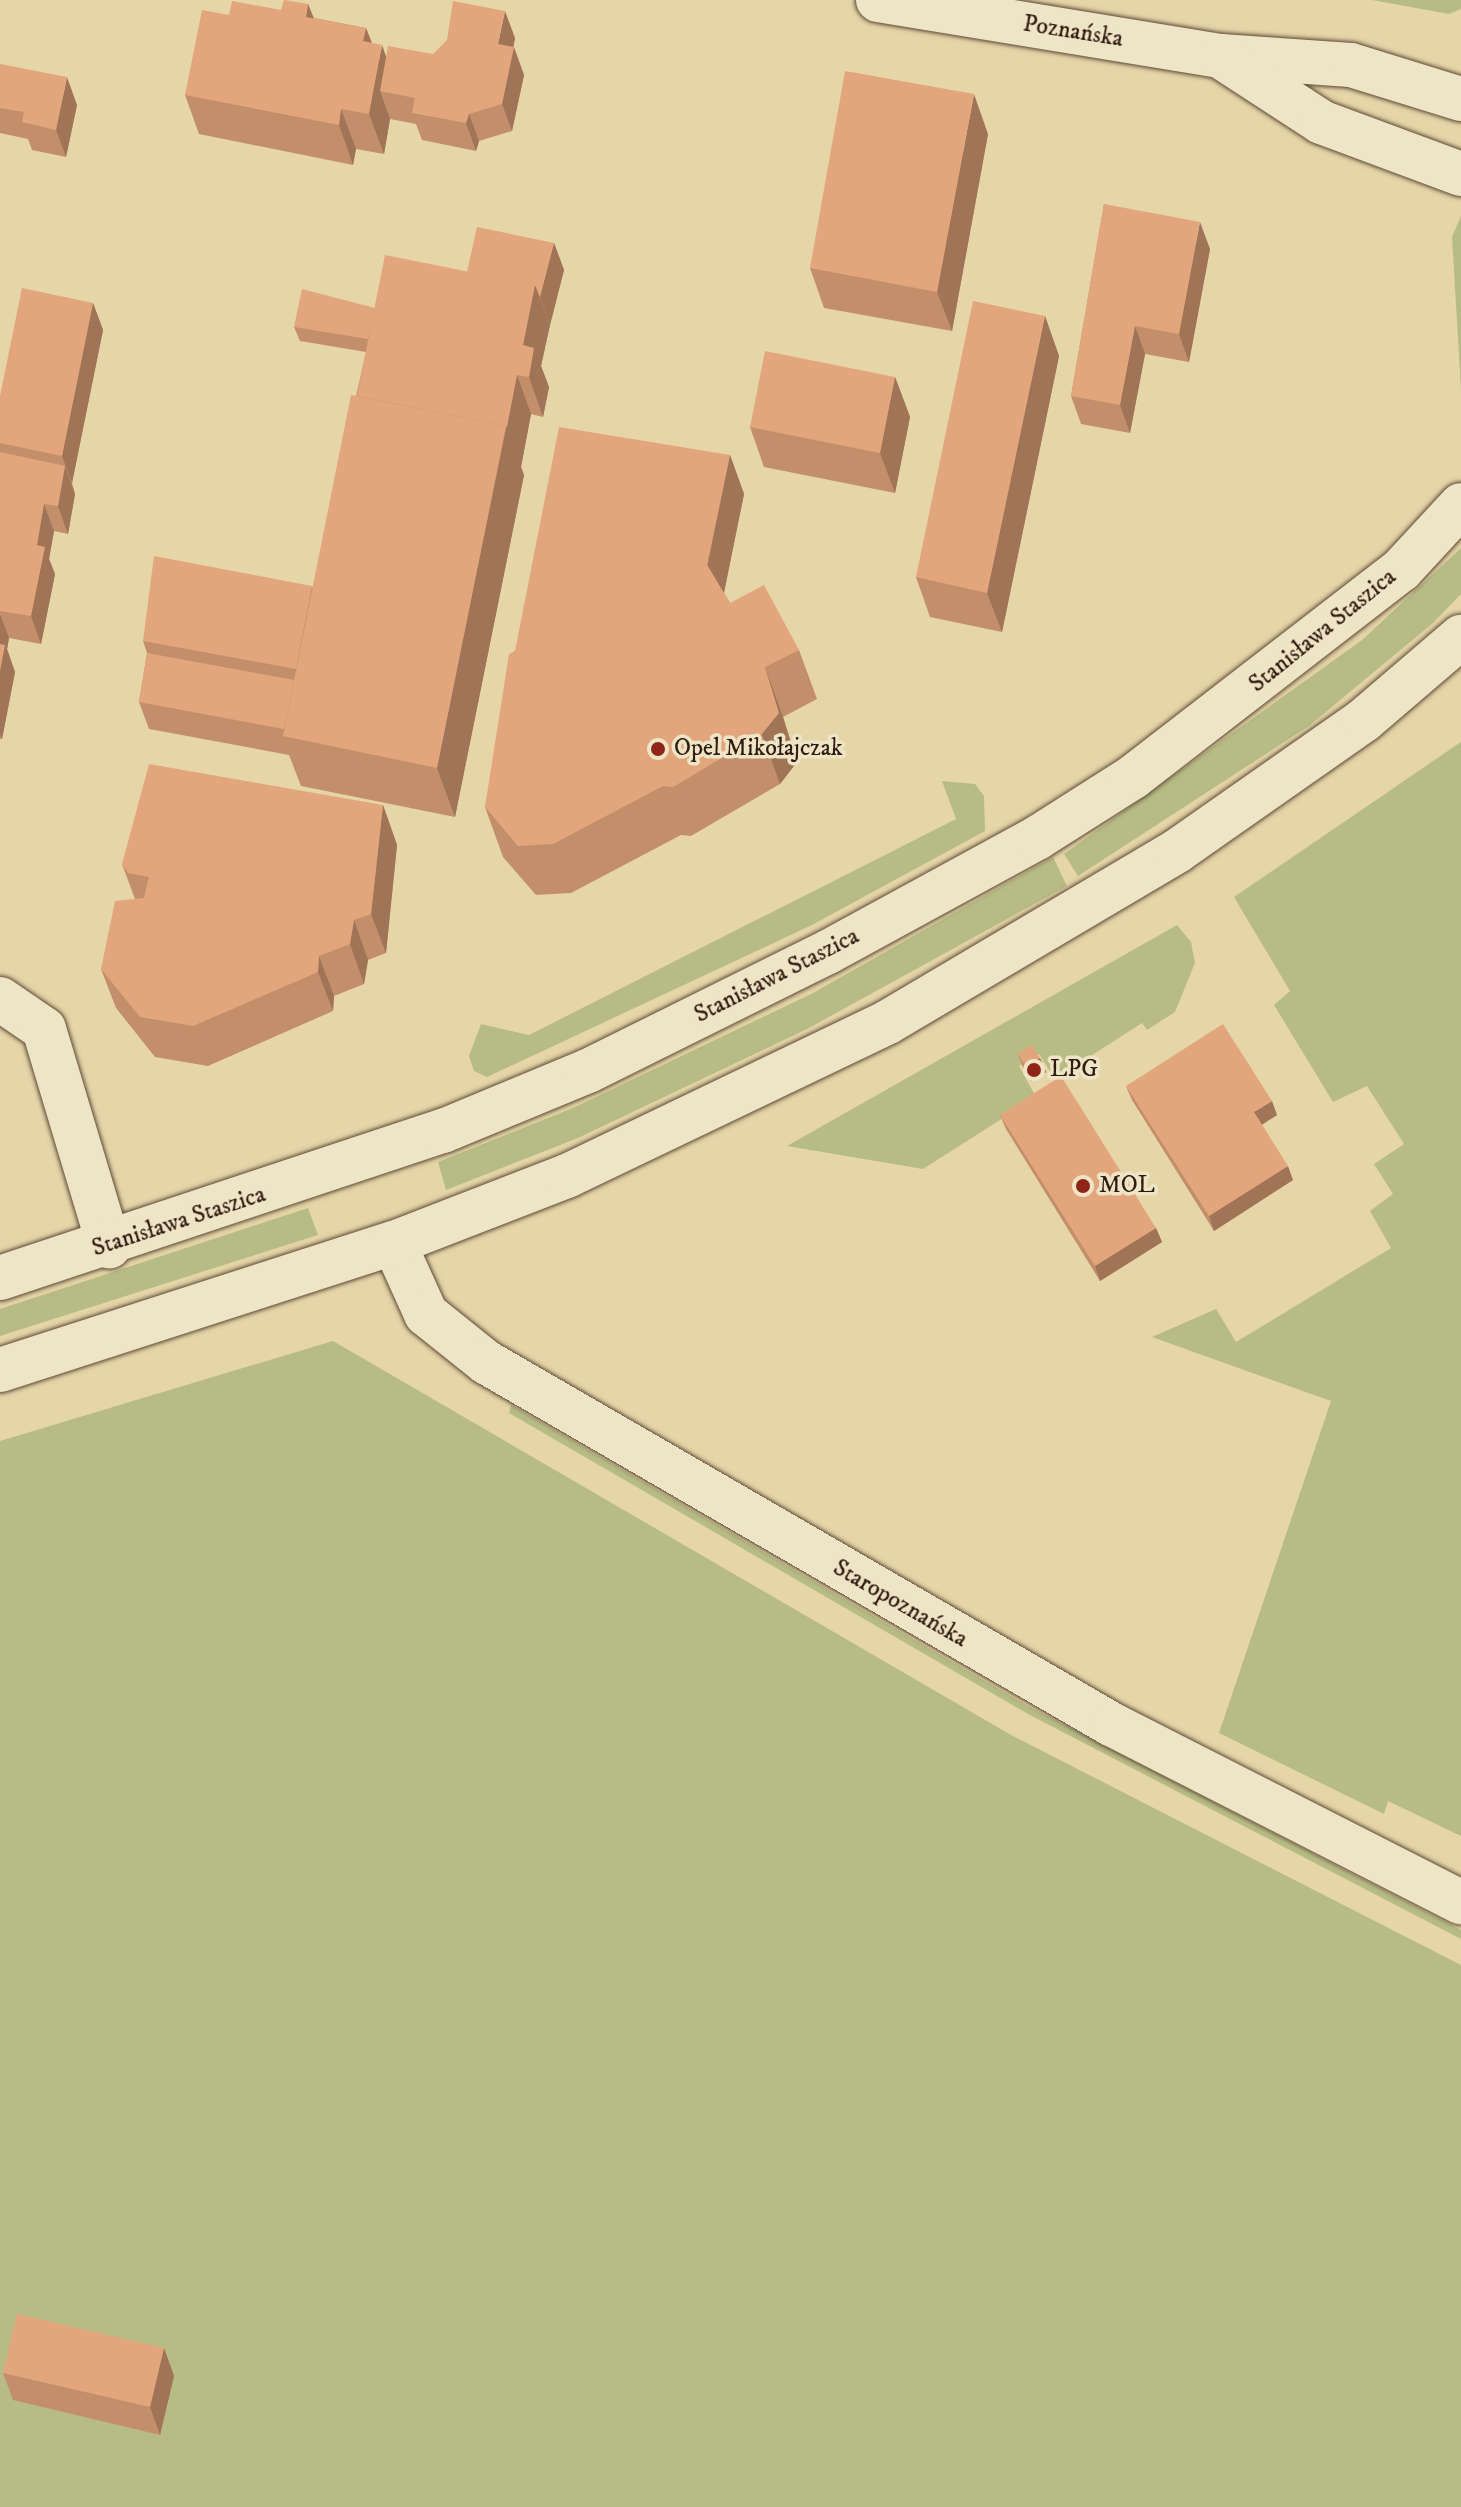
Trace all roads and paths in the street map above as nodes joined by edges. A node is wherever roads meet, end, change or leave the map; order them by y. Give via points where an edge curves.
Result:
1 (878, 0) edge
2 (1221, 56) junction
3 (1461, 99) edge
4 (1461, 174) edge
5 (1461, 505) edge
6 (1461, 637) edge
7 (0, 999) edge
8 (394, 1243) junction
9 (109, 1246) junction
10 (0, 1278) edge
11 (0, 1370) edge
12 (1461, 1902) edge

1 - 2 main road, Poznańska
2 - 3 main road, Poznańska via 1351,65
2 - 4 main road, Poznańska via 1321,122
5 - 9 main road, Stanisława Staszica via 1401,570 1299,654 1133,777 1023,846 588,1071 318,1177
6 - 8 main road via 1364,720 1177,851 888,1022 607,1159
7 - 9 main road via 44,1029
8 - 11 main road
8 - 12 main road, Staropoznańska via 426,1314 473,1354 1111,1724
9 - 10 main road, Stanisława Staszica

